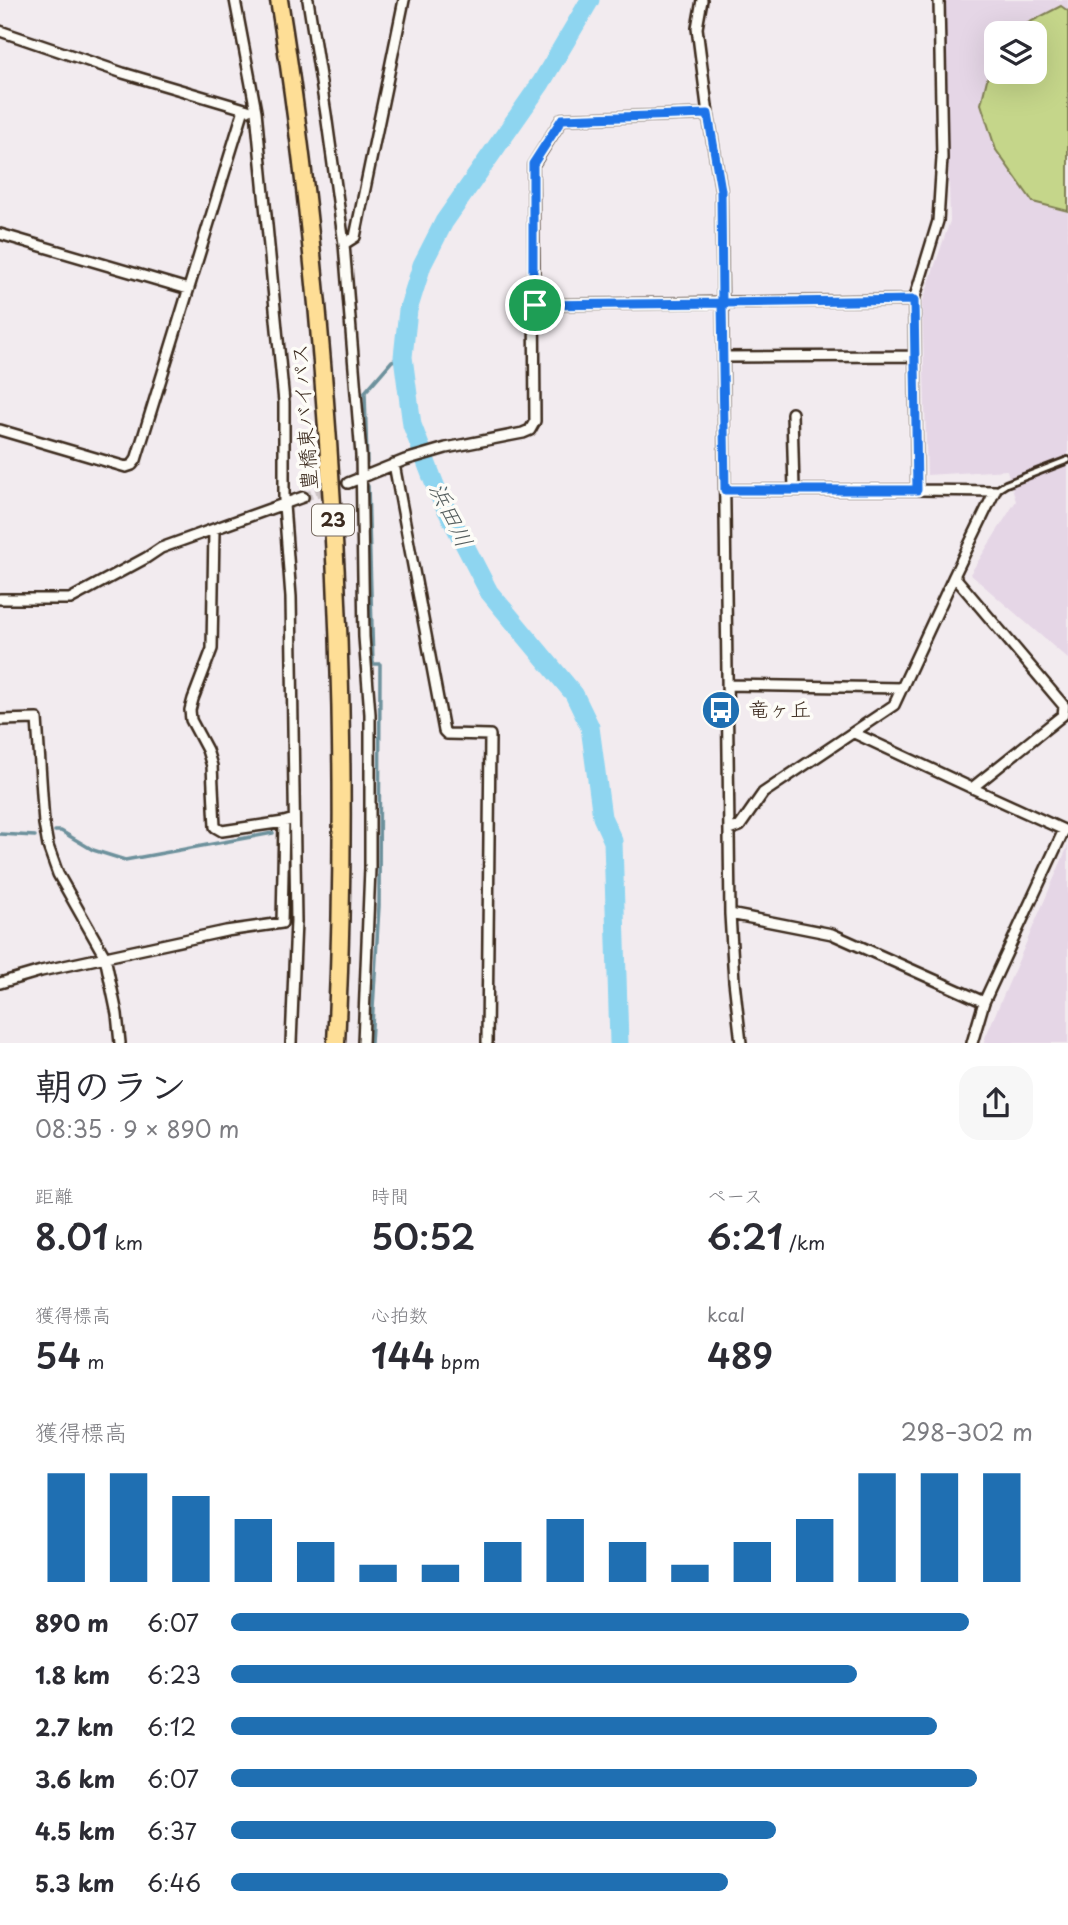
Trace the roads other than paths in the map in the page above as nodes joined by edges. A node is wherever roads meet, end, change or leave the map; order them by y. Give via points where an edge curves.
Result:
1 (235, 0) edge
2 (279, 0) edge
3 (308, 0) edge
4 (404, 0) edge
5 (702, 0) edge
6 (939, 0) edge
7 (0, 31) edge
8 (244, 109) junction
9 (256, 111) junction
10 (708, 114) junction
11 (0, 234) edge
12 (344, 244) junction
13 (188, 289) junction
14 (914, 300) junction
15 (722, 303) junction
16 (535, 305) junction
17 (914, 356) junction
18 (723, 357) junction
19 (792, 413) dead end
20 (0, 430) edge
21 (1068, 460) edge
22 (394, 464) junction
23 (361, 478) junction
24 (348, 483) tunnel mouth
25 (725, 490) junction
26 (794, 490) junction
27 (917, 490) junction
28 (995, 491) junction
29 (303, 497) tunnel mouth
30 (284, 505) junction
31 (214, 530) junction
32 (954, 576) junction
33 (0, 599) edge
34 (727, 685) junction
35 (902, 688) junction
36 (0, 720) edge
37 (854, 733) junction
38 (972, 788) junction
39 (294, 819) junction
40 (284, 822) junction
41 (729, 830) junction
42 (730, 914) junction
43 (105, 957) junction
44 (0, 983) edge
45 (984, 1002) junction
46 (120, 1043) edge
47 (291, 1043) edge
48 (336, 1043) edge
49 (363, 1043) edge
50 (487, 1043) edge
51 (741, 1043) edge
52 (972, 1043) edge

1 - 9 street
2 - 48 highway, 豊橋東バイパス / 23 via 307,206 327,411 339,615 343,794
3 - 12 street
4 - 12 street via 355,237
5 - 10 street via 697,28
6 - 14 street via 942,158 938,222
7 - 8 street
8 - 9 street
8 - 13 street
9 - 30 street via 284,402
10 - 15 street via 721,190
10 - 16 street via 562,119 533,164
11 - 13 street
12 - 23 street
13 - 20 street via 132,465
14 - 15 street
14 - 17 street
15 - 16 street
15 - 18 street
16 - 22 street via 535,421 530,430
17 - 18 street
17 - 27 street
18 - 25 street
19 - 26 street
21 - 28 lane
22 - 23 street
22 - 50 street via 444,731 490,735
23 - 24 street
23 - 49 street via 370,726
25 - 26 street
25 - 34 street
26 - 27 street
27 - 28 street
28 - 32 street
29 - 30 street
30 - 31 street
30 - 39 street via 291,597
31 - 33 street via 161,548 70,599
31 - 40 street via 212,649 190,710 212,765 215,827 222,831
32 - 35 street
32 - 38 street via 1064,706 1063,715
34 - 35 street
34 - 41 street
35 - 37 street via 894,705
36 - 43 street via 37,719 48,846 58,874
37 - 38 street
37 - 41 street via 763,793 740,825
38 - 45 street via 1064,830
39 - 40 street
39 - 47 street
40 - 43 street via 282,923
41 - 42 street
42 - 45 street via 832,934
42 - 51 street
43 - 44 street
43 - 46 street
45 - 52 street

